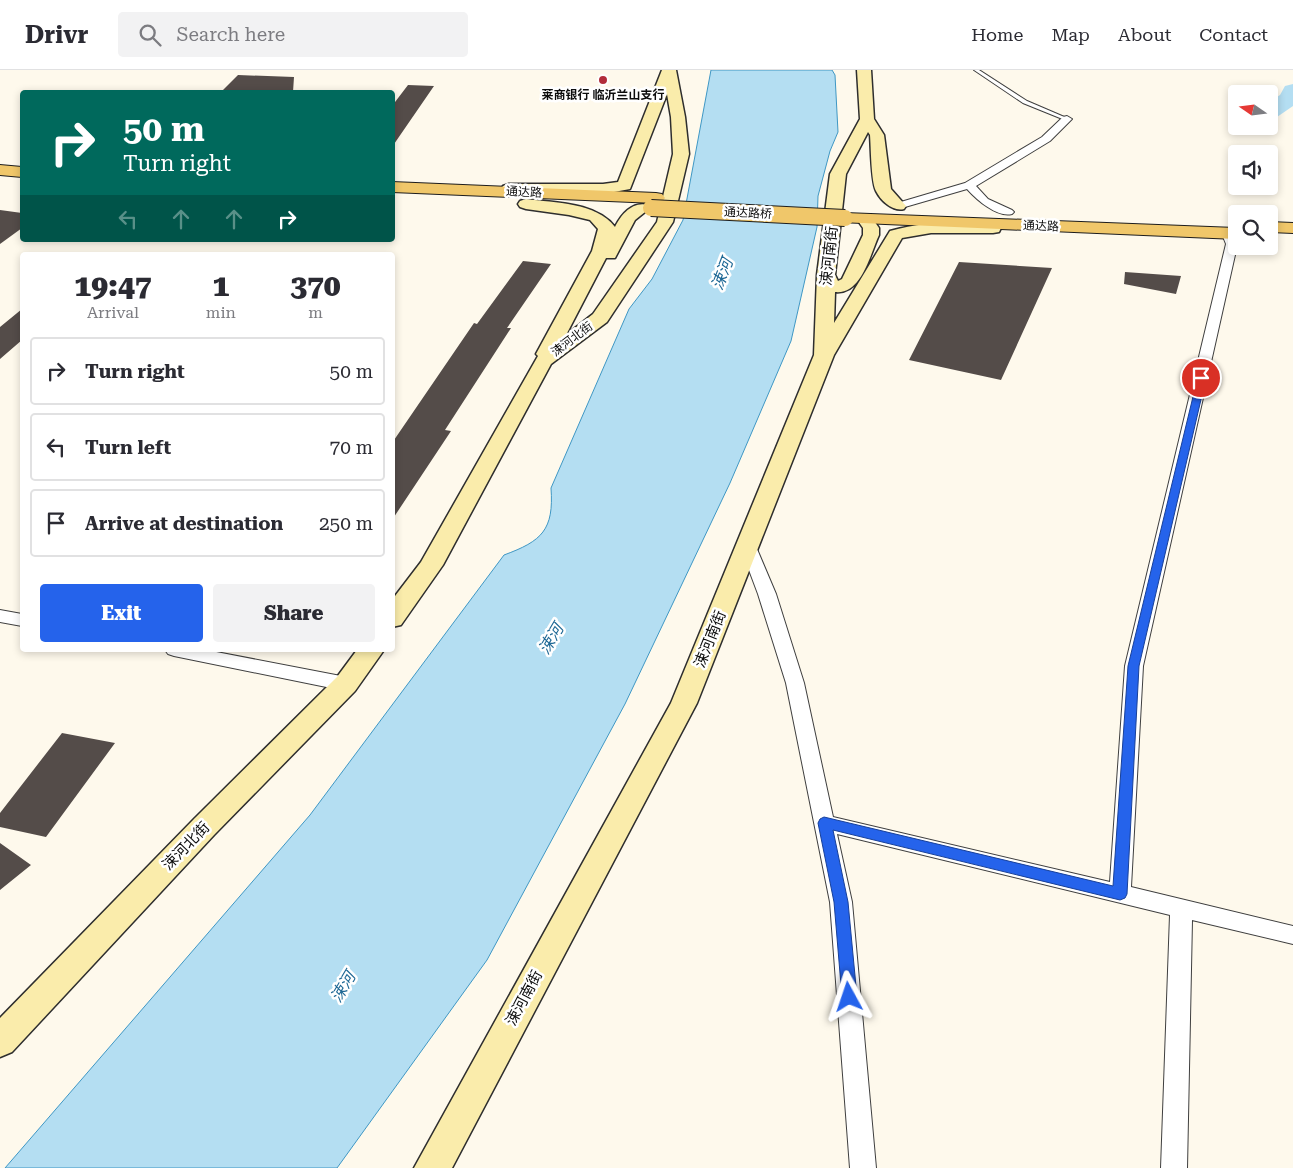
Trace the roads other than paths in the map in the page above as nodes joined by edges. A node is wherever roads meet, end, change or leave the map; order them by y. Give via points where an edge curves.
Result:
1 (669, 70) edge
2 (864, 70) edge
3 (976, 70) edge
4 (678, 117) junction
5 (1067, 118) joint
6 (867, 119) junction
7 (852, 146) junction
8 (0, 162) edge
9 (20, 164) edge
10 (0, 170) edge
11 (20, 172) edge
12 (969, 184) junction
13 (395, 186) edge
14 (868, 188) dead end
15 (489, 190) junction
16 (395, 198) edge
17 (649, 203) junction
18 (526, 204) junction
19 (898, 206) junction
20 (845, 212) junction
21 (1008, 212) junction
22 (864, 218) junction
23 (1052, 226) junction
24 (1278, 227) edge
25 (1293, 228) edge
26 (1228, 231) edge
27 (1228, 231) edge
28 (1278, 236) edge
29 (1293, 237) edge
30 (1229, 255) edge
31 (826, 276) junction
32 (607, 309) junction
33 (824, 355) junction
34 (543, 362) junction
35 (748, 546) junction
36 (395, 615) edge
37 (0, 616) edge
38 (20, 620) edge
39 (184, 652) edge
40 (370, 652) edge
41 (346, 684) junction
42 (824, 823) junction
43 (1120, 894) junction
44 (1181, 908) junction
45 (1293, 935) edge
46 (0, 1041) edge
47 (432, 1168) edge
48 (863, 1168) edge
49 (1174, 1168) edge

1 - 4 main road, 涑河北街
1 - 15 main road via 624,186
2 - 6 main road
3 - 5 lane via 1025,102
4 - 17 main road via 671,113 661,115 640,188
4 - 32 main road, 涑河北街 via 681,154 665,222
5 - 12 street via 1046,139
6 - 7 main road, 涑河南街
6 - 19 main road via 877,135 883,190
7 - 14 main road via 863,144 867,151
7 - 31 main road, 涑河南街 via 838,174
8 - 9 main road
10 - 11 main road
12 - 19 street
12 - 21 street via 984,201
13 - 15 main road, 通达路
15 - 17 main road, 通达路
16 - 18 main road, 通达路
17 - 18 main road, 通达路
17 - 20 main road, 通达路桥, bridge
17 - 32 main road via 628,217 581,306 590,312
18 - 34 main road via 570,210 596,218 607,228 601,251
19 - 20 main road, 通达路
19 - 21 main road, 通达路
20 - 22 main road, 通达路
21 - 26 main road, 通达路
22 - 23 main road, 通达路
22 - 31 main road via 872,235 848,282 840,287 832,286
23 - 27 main road, 通达路
23 - 33 main road via 1024,229 952,227 910,230 896,236
24 - 25 main road
28 - 29 main road
30 - 43 street via 1134,666
31 - 33 main road, 涑河南街
32 - 34 main road, 涑河北街
33 - 35 main road, 涑河南街
34 - 36 main road, 涑河北街 via 430,566
35 - 42 street via 767,594 795,684
35 - 47 main road, 涑河南街 via 684,703
37 - 38 street
39 - 41 street
40 - 41 main road, 涑河北街
41 - 46 main road, 涑河北街
42 - 43 street
42 - 48 street via 841,902
43 - 44 street
44 - 45 street
44 - 49 street

